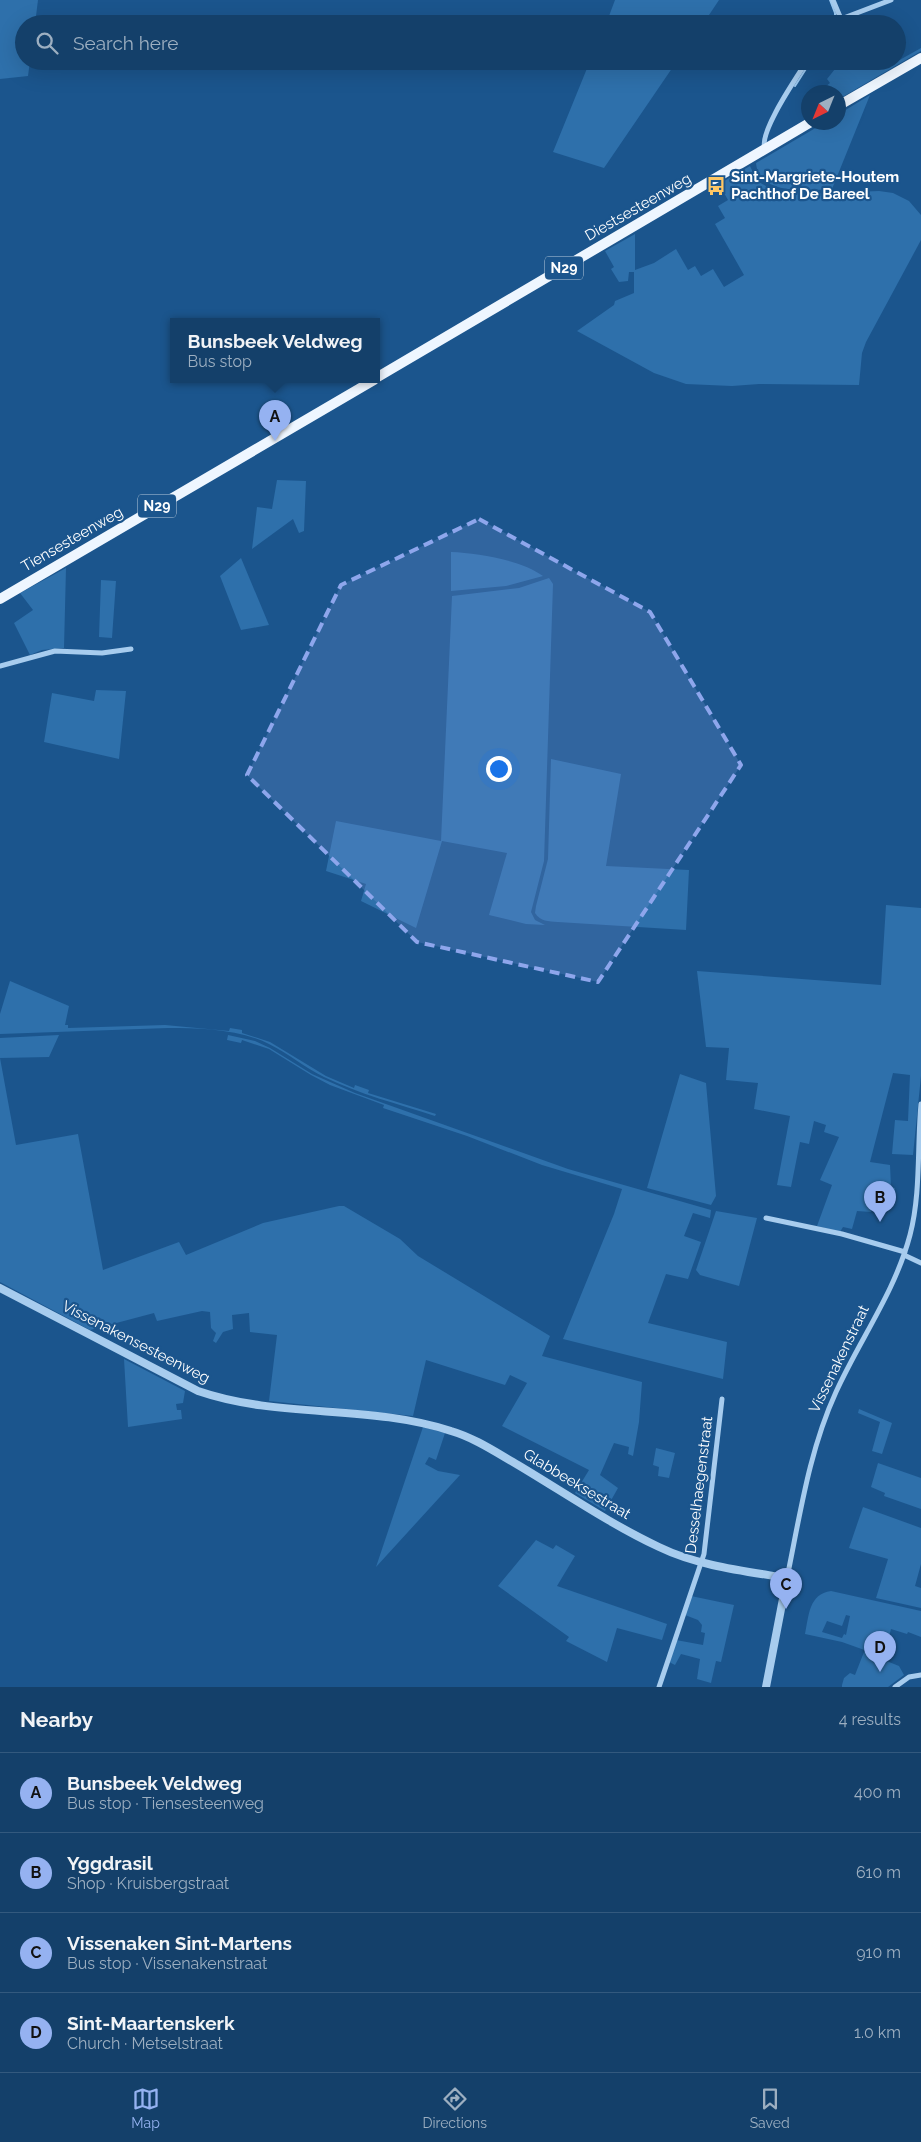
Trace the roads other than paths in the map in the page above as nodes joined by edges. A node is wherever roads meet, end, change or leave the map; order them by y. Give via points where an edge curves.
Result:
1 (833, 0) edge
2 (891, 0) edge
3 (836, 15) edge
4 (855, 15) edge
5 (921, 58) edge
6 (906, 67) edge
7 (802, 70) edge
8 (900, 70) edge
9 (846, 101) edge
10 (801, 128) edge
11 (765, 149) junction
12 (380, 376) edge
13 (368, 383) edge
14 (315, 414) joint
15 (0, 599) edge
16 (131, 648) dead end
17 (0, 666) edge
18 (921, 1104) edge
19 (766, 1218) dead end
20 (905, 1253) junction
21 (921, 1263) edge
22 (0, 1288) edge
23 (722, 1399) dead end
24 (355, 1414) joint
25 (702, 1563) junction
26 (787, 1578) junction
27 (921, 1675) edge
28 (660, 1687) edge
29 (766, 1687) edge
30 (895, 1687) edge

1 - 3 street
2 - 4 street
5 - 6 main road
7 - 11 street via 764,139
8 - 9 main road
10 - 11 main road, Diestsesteenweg / N29
11 - 12 main road, Diestsesteenweg / N29
13 - 14 main road, Diestsesteenweg / N29
14 - 15 main road, Tiensesteenweg / N29
16 - 17 street via 102,653 55,651
18 - 20 street, Vissenakenstraat via 916,1199
19 - 20 street via 842,1234
20 - 21 street
20 - 26 street, Vissenakenstraat via 892,1286 836,1390 819,1434 806,1479
22 - 24 street, Vissenakensesteenweg via 198,1391 234,1402
23 - 25 street, Desselhaegenstraat
24 - 25 street, Glabbeeksestraat via 412,1420 470,1438 645,1540
25 - 26 street, Glabbeeksestraat
25 - 28 street, Desselhaegenstraat
26 - 29 street, Vissenakenstraat
27 - 30 street via 909,1677

